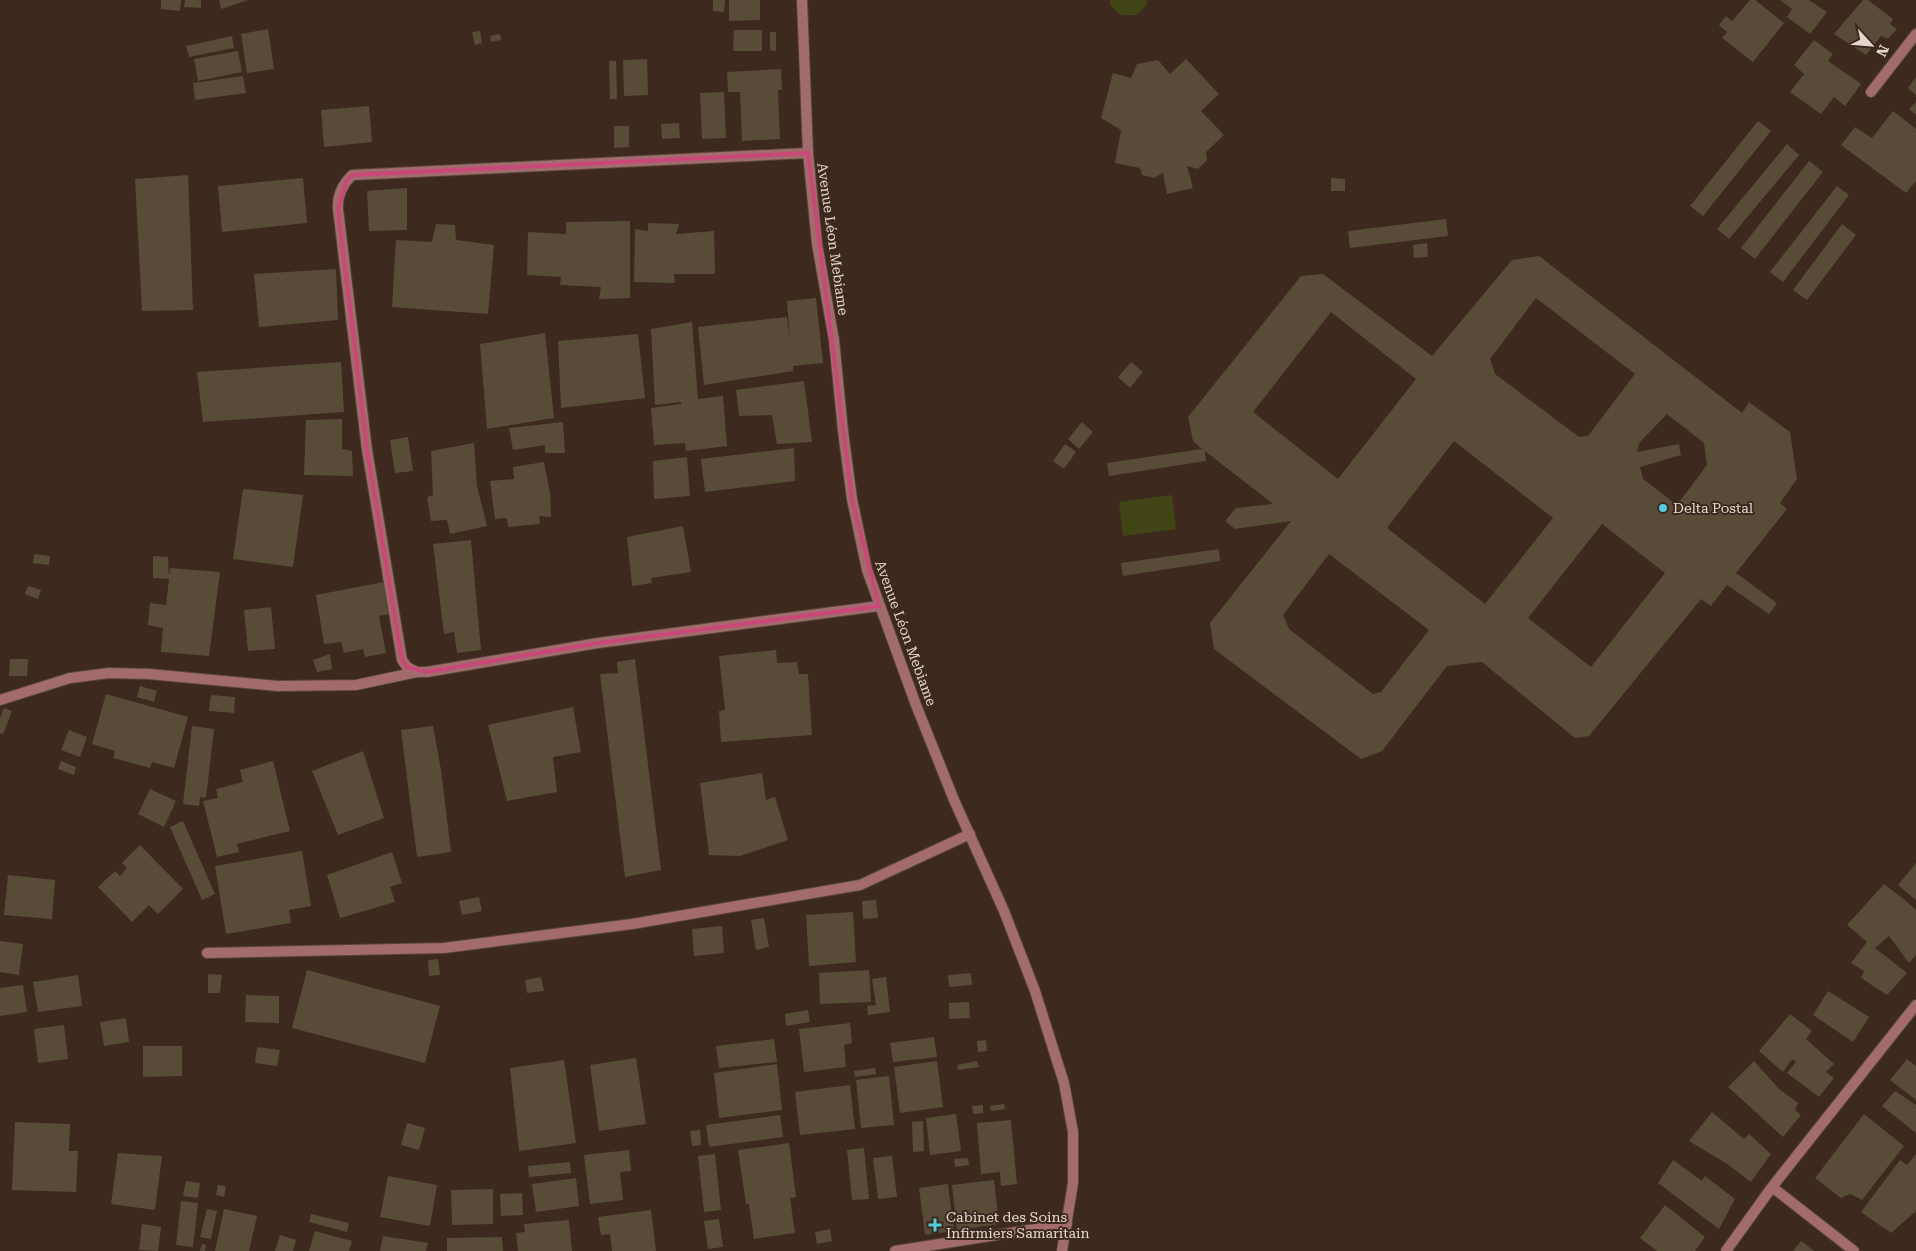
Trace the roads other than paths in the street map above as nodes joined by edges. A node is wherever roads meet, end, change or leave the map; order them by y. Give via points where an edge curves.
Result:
1 (802, 0) edge
2 (1916, 34) edge
3 (1871, 92) dead end
4 (808, 153) junction
5 (878, 606) junction
6 (417, 672) junction
7 (0, 700) edge
8 (970, 834) junction
9 (207, 953) dead end
10 (1915, 1008) edge
11 (1772, 1187) junction
12 (1067, 1224) junction
13 (895, 1251) edge
14 (1062, 1251) edge
15 (1726, 1251) edge
16 (1854, 1251) edge

1 - 4 street, Avenue Léon Mebiame
2 - 3 street
4 - 5 street, Avenue Léon Mebiame via 817,244 834,340 852,499
4 - 6 street via 352,175 346,182 338,200 338,209 367,450 402,660
5 - 6 street via 598,643
5 - 8 street, Avenue Léon Mebiame
6 - 7 street via 356,685 278,686 109,673 70,678
8 - 9 street via 860,885 632,924 444,948
8 - 12 street, Avenue Léon Mebiame via 1035,992 1064,1083 1073,1132 1073,1182
10 - 11 street
11 - 15 street
11 - 16 street
12 - 13 street
12 - 14 street, Avenue Léon Mebiame

